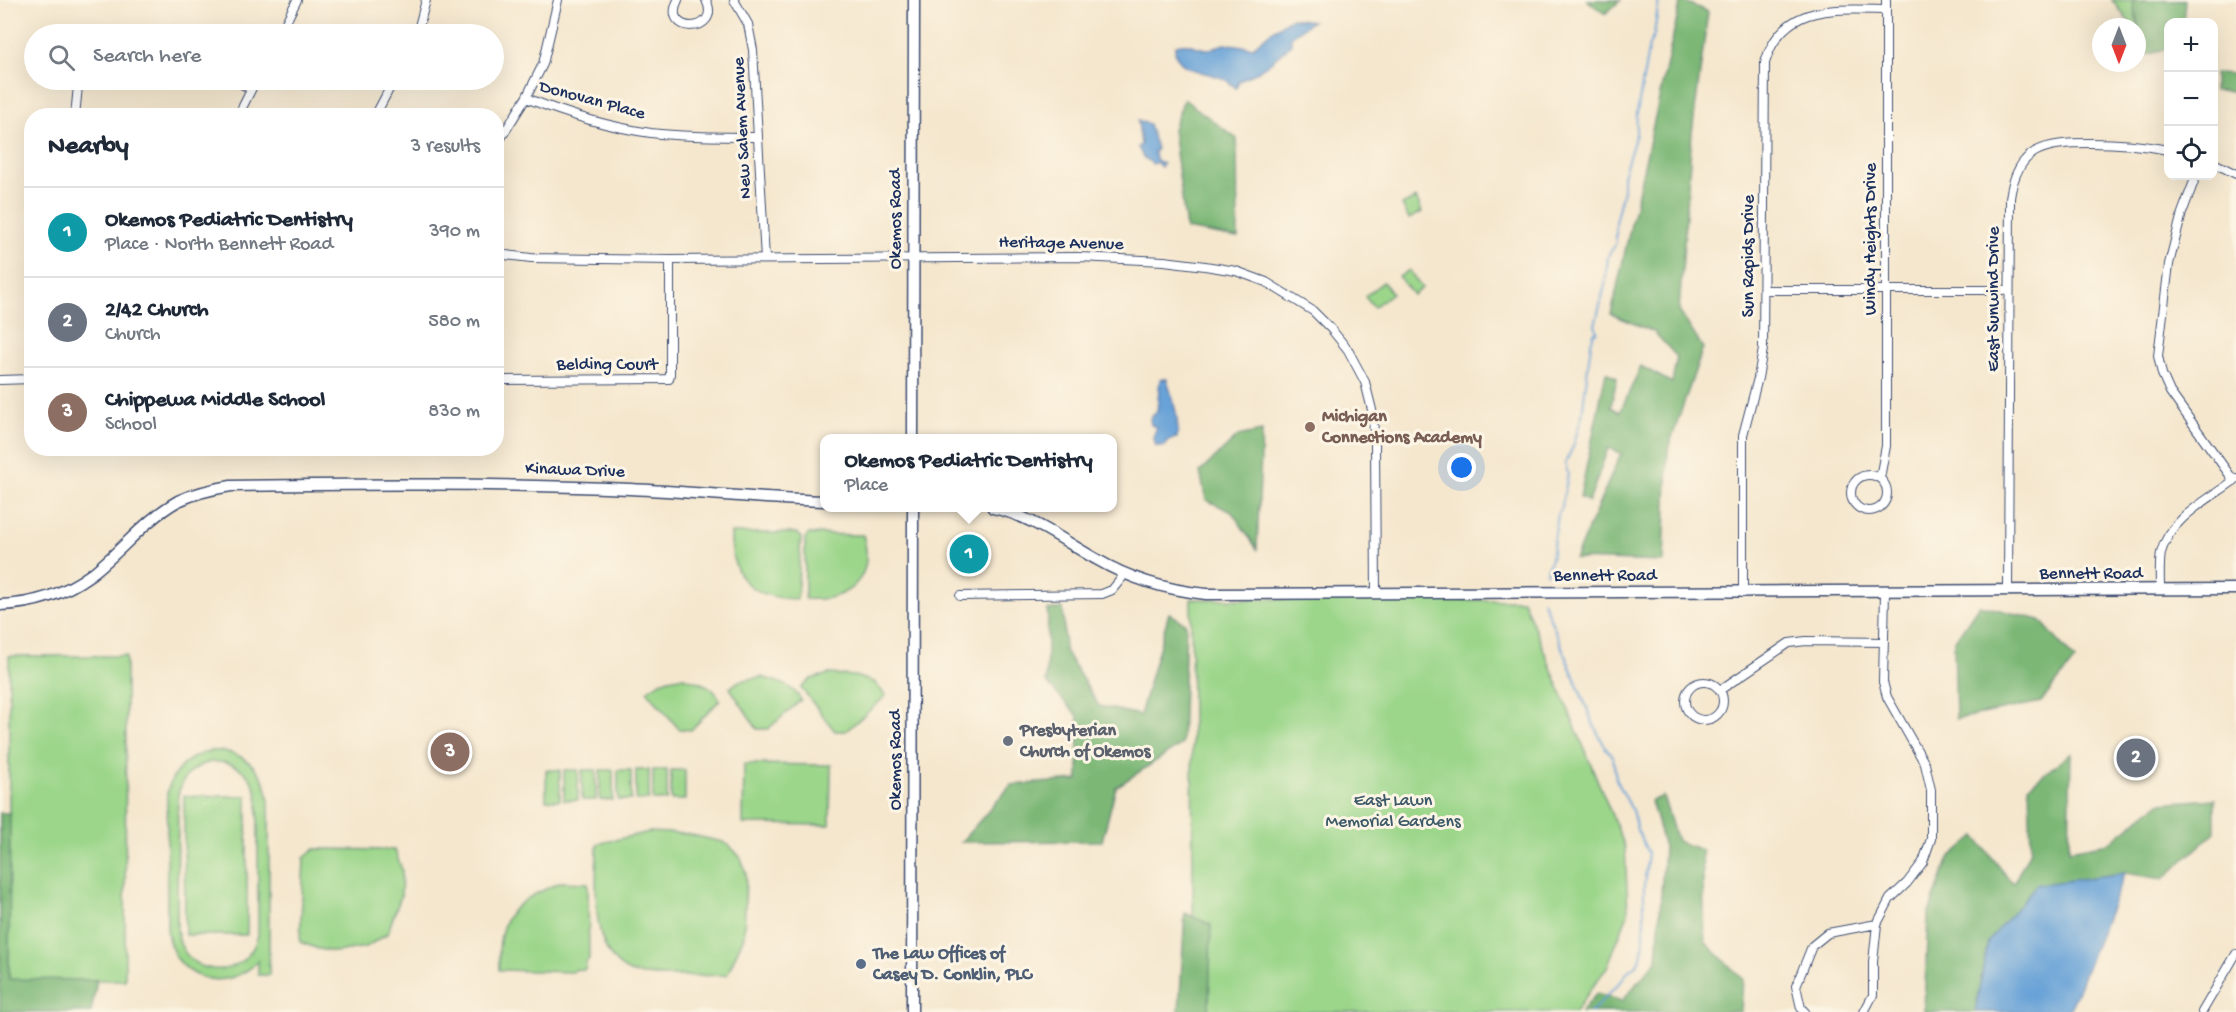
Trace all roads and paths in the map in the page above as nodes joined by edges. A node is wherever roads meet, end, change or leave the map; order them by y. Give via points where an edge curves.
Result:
1 (297, 0) edge
2 (426, 0) edge
3 (558, 0) edge
4 (678, 0) edge
5 (707, 0) edge
6 (734, 0) edge
7 (914, 0) edge
8 (1886, 0) edge
9 (1886, 10) junction
10 (285, 24) edge
11 (420, 24) edge
12 (78, 90) edge
13 (251, 90) edge
14 (389, 90) edge
15 (526, 99) junction
16 (76, 108) edge
17 (242, 108) edge
18 (379, 108) edge
19 (504, 133) edge
20 (758, 137) junction
21 (2164, 149) edge
22 (2218, 165) edge
23 (2236, 174) edge
24 (2194, 180) edge
25 (504, 255) edge
26 (765, 259) junction
27 (913, 259) junction
28 (670, 260) junction
29 (1764, 290) junction
30 (1886, 290) junction
31 (2009, 290) junction
32 (24, 379) edge
33 (0, 380) edge
34 (504, 380) edge
35 (913, 434) edge
36 (1880, 478) junction
37 (2235, 480) edge
38 (820, 501) edge
39 (913, 512) edge
40 (1006, 512) edge
41 (1125, 574) junction
42 (2160, 590) junction
43 (2236, 590) edge
44 (2008, 591) junction
45 (1885, 592) junction
46 (1743, 593) junction
47 (1376, 594) junction
48 (960, 596) dead end
49 (0, 605) edge
50 (1884, 642) junction
51 (1720, 690) junction
52 (1877, 924) junction
53 (2236, 954) edge
54 (912, 1012) edge
55 (1805, 1012) edge
56 (1864, 1012) edge
57 (2202, 1012) edge

1 - 10 street
2 - 11 street
3 - 15 street via 543,64
4 - 5 street via 674,10 677,19 692,27 707,18
6 - 20 street, New Salem Avenue via 751,35
7 - 27 street, Okemos Road
8 - 9 street, Windy Heights Drive
9 - 29 street, Sun Rapids Drive via 1825,10 1808,14 1785,28 1770,48 1764,72
9 - 30 street, Windy Heights Drive
12 - 16 street
13 - 17 street
14 - 18 street
15 - 19 street
15 - 20 street, Donovan Place via 606,125 650,133
20 - 26 street, New Salem Avenue
21 - 31 street, East Sunwind Drive via 2112,143 2059,143 2031,155 2017,171 2011,191
22 - 23 street
24 - 37 street via 2169,264 2159,365 2170,392
25 - 28 street, Heritage Avenue
26 - 27 street, Heritage Avenue
26 - 28 street, Heritage Avenue
27 - 35 street, Okemos Road
27 - 47 street, Heritage Avenue via 1079,257 1205,266 1266,282 1313,311 1348,350 1365,382 1372,411 1376,442
28 - 34 street, Belding Court via 669,379
29 - 30 street
29 - 46 street, Sun Rapids Drive via 1763,349 1743,435
30 - 31 street
30 - 36 street, Windy Heights Drive via 1886,446
31 - 44 street, East Sunwind Drive
32 - 33 street
36 - 36 street, Windy Heights Drive via 1866,475 1855,482 1852,496 1859,507 1872,510 1884,503 1887,490
37 - 42 street via 2172,531 2161,554
38 - 49 street, Kinawa Drive via 553,487 231,486 178,501 70,588 49,597
39 - 54 street, Okemos Road
40 - 41 street, Bennett Road via 1041,525
41 - 47 street, Bennett Road via 1164,587 1206,594
41 - 48 street via 1112,590 1102,594
42 - 43 street, Bennett Road
42 - 44 street, Bennett Road
44 - 45 street, Bennett Road
45 - 46 street, Bennett Road
45 - 50 street
46 - 47 street, Bennett Road
50 - 51 street via 1789,643
50 - 52 street via 1883,682 1887,697 1925,764 1931,790 1931,838 1923,862 1890,899
51 - 51 street via 1711,683 1693,685 1685,696 1686,708 1695,718 1714,717 1722,708
52 - 55 street via 1827,933 1812,946 1796,986
52 - 56 street via 1873,995
53 - 57 street

